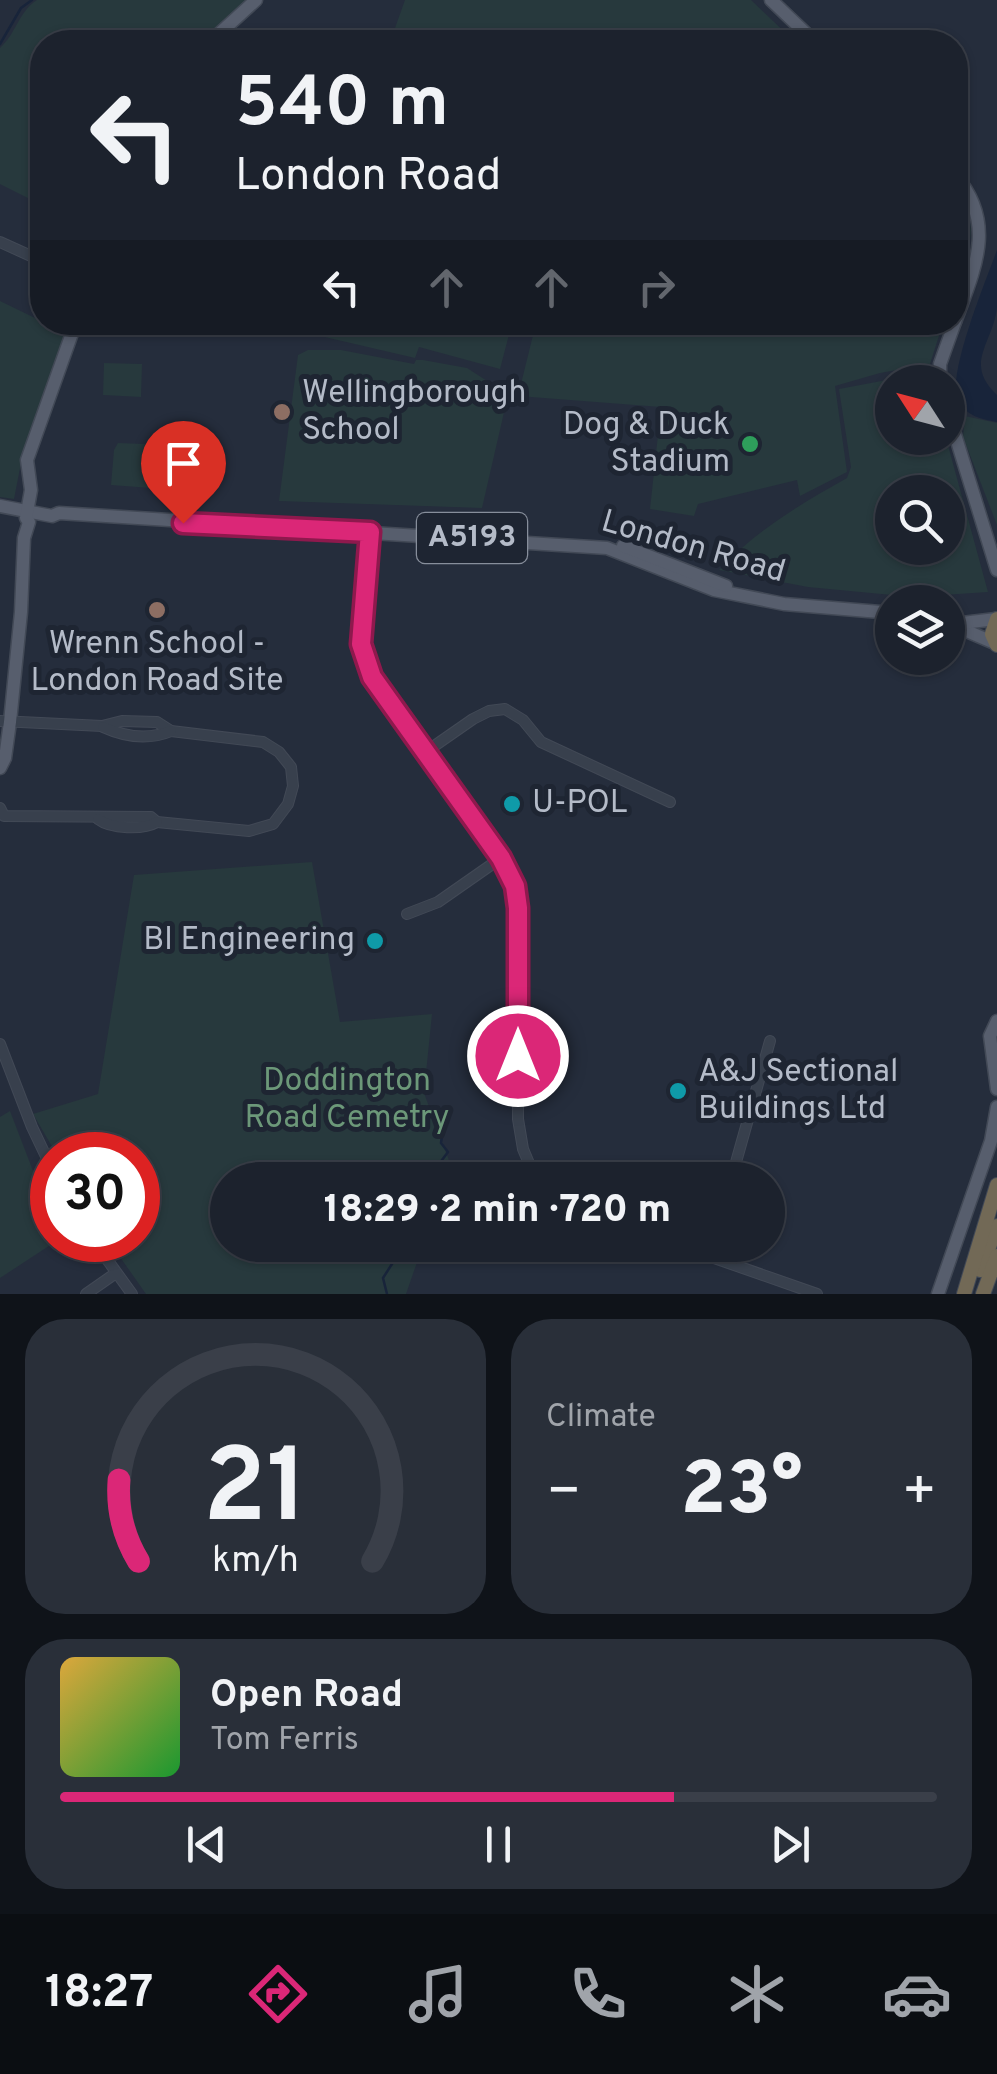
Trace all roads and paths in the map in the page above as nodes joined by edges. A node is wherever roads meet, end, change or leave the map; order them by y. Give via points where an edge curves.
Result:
1 (256, 0) edge
2 (772, 0) edge
3 (223, 30) edge
4 (803, 30) edge
5 (968, 187) edge
6 (0, 242) edge
7 (30, 256) edge
8 (968, 287) edge
9 (71, 335) edge
10 (950, 335) edge
11 (940, 365) edge
12 (961, 455) edge
13 (0, 506) edge
14 (29, 511) junction
15 (370, 532) junction
16 (997, 570) edge
17 (875, 612) edge
18 (997, 619) edge
19 (965, 622) edge
20 (965, 630) edge
21 (997, 644) edge
22 (5, 721) edge
23 (427, 751) junction
24 (0, 768) edge
25 (670, 802) dead end
26 (1, 814) edge
27 (501, 858) junction
28 (407, 914) dead end
29 (997, 1021) edge
30 (770, 1040) dead end
31 (0, 1044) edge
32 (997, 1090) edge
33 (997, 1107) edge
34 (38, 1132) edge
35 (528, 1162) edge
36 (737, 1162) edge
37 (997, 1185) edge
38 (997, 1226) edge
39 (997, 1256) edge
40 (108, 1262) edge
41 (739, 1262) edge
42 (116, 1274) junction
43 (997, 1283) edge
44 (86, 1294) edge
45 (132, 1294) edge
46 (817, 1294) edge
47 (938, 1294) edge
48 (968, 1294) edge
49 (983, 1294) edge
50 (992, 1294) edge

1 - 3 main road
2 - 4 main road
5 - 8 main road via 984,220 984,243
6 - 7 street
9 - 14 main road via 27,460
10 - 11 main road
12 - 16 main road
13 - 14 main road, London Road / A5193
14 - 15 main road, London Road / A5193
14 - 22 main road
15 - 17 main road, London Road / A5193 via 607,548 693,583 784,604
15 - 23 street via 361,644 372,677
18 - 19 main road
18 - 21 highway
20 - 21 main road
22 - 24 main road
22 - 26 street via 157,722 171,731 263,742 290,767 293,786 273,824 249,831 150,817
23 - 25 street via 473,719 505,710 541,742
23 - 27 street
27 - 28 street via 438,902
27 - 35 street via 518,908 518,1119
29 - 32 main road via 990,1036
30 - 36 street
31 - 34 street
33 - 47 main road
37 - 48 highway
38 - 48 highway
39 - 49 highway
40 - 42 street
41 - 46 street
42 - 44 street
42 - 45 street
43 - 50 highway

